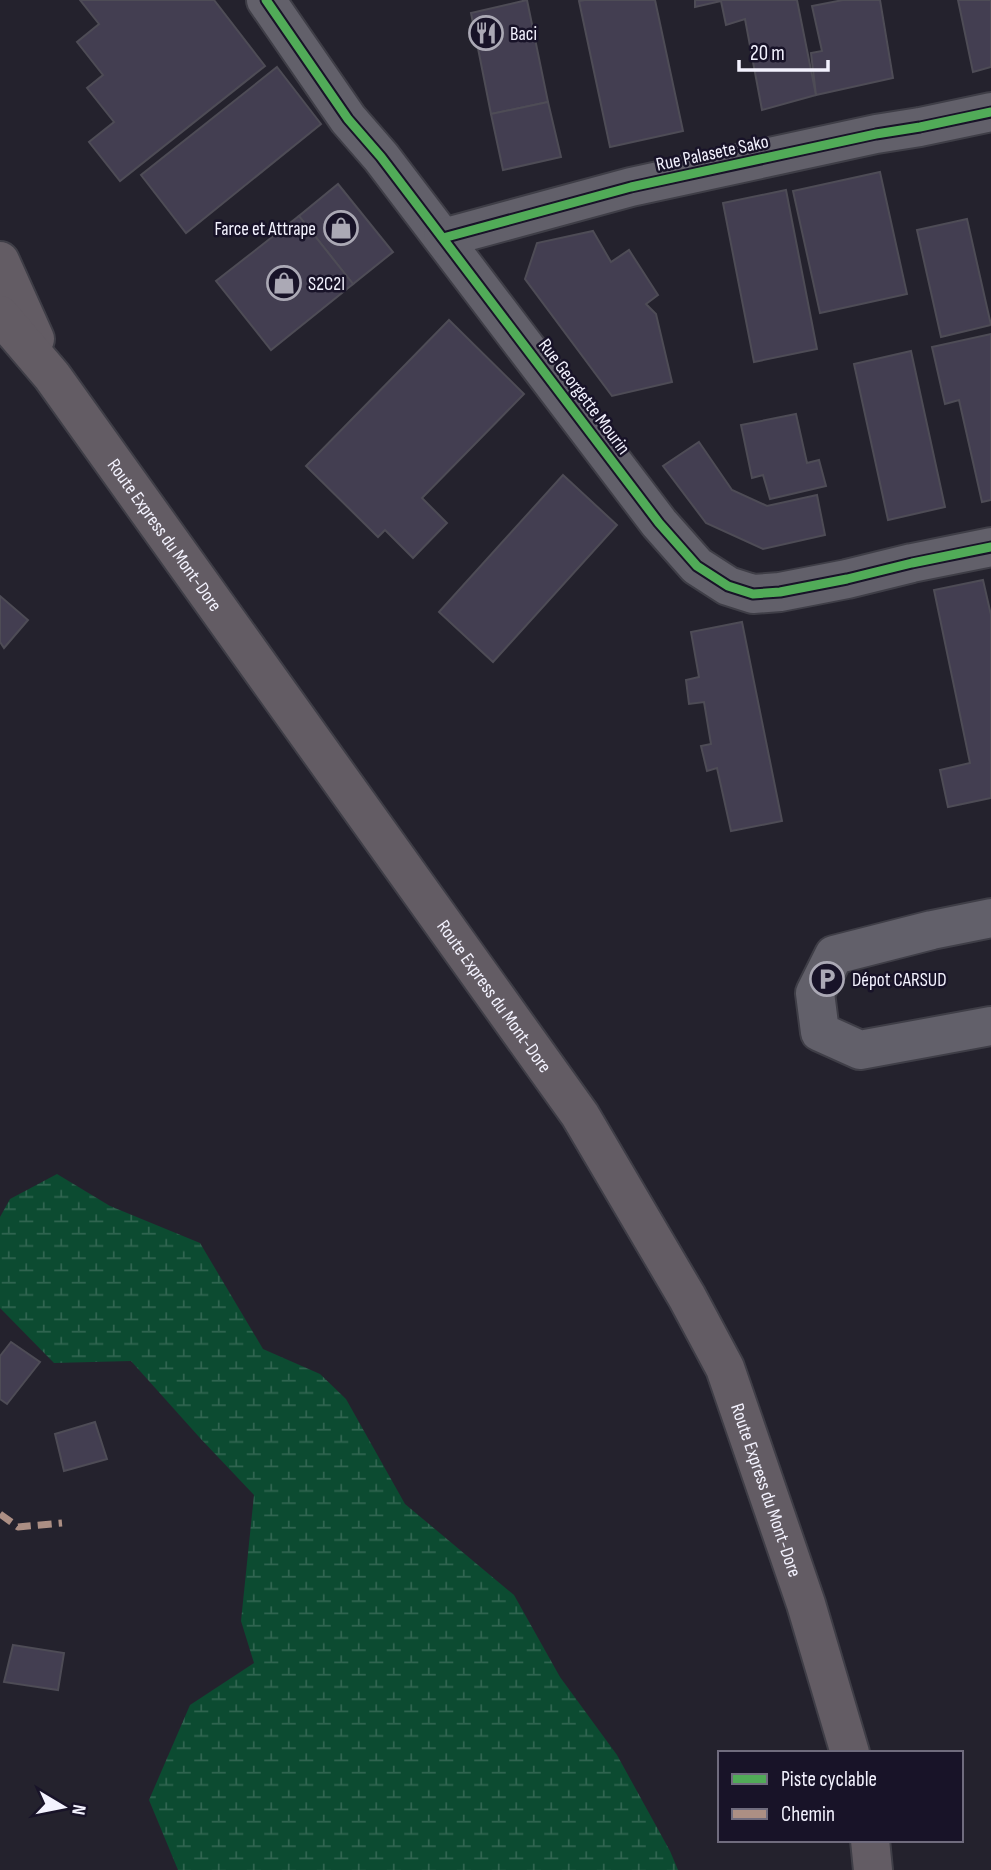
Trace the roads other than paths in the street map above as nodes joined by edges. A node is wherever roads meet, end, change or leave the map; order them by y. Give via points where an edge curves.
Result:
1 (266, 0) edge
2 (991, 112) edge
3 (443, 238) junction
4 (0, 261) edge
5 (0, 315) edge
6 (52, 376) junction
7 (991, 547) edge
8 (991, 918) edge
9 (991, 1026) edge
10 (849, 1751) edge
11 (870, 1842) edge
12 (873, 1870) edge

1 - 3 street, Rue Georgette Mourin via 348,118
2 - 3 street, Rue Palasete Sako via 583,198
3 - 7 street, Rue Georgette Mourin via 659,523 697,566 728,586 753,594 780,592
4 - 6 main road
5 - 6 main road, Route Express du Mont-Dore
6 - 10 main road, Route Express du Mont-Dore via 580,1115 687,1297 724,1368 746,1427
8 - 9 street via 834,955 815,993 820,1032 860,1050
11 - 12 main road

